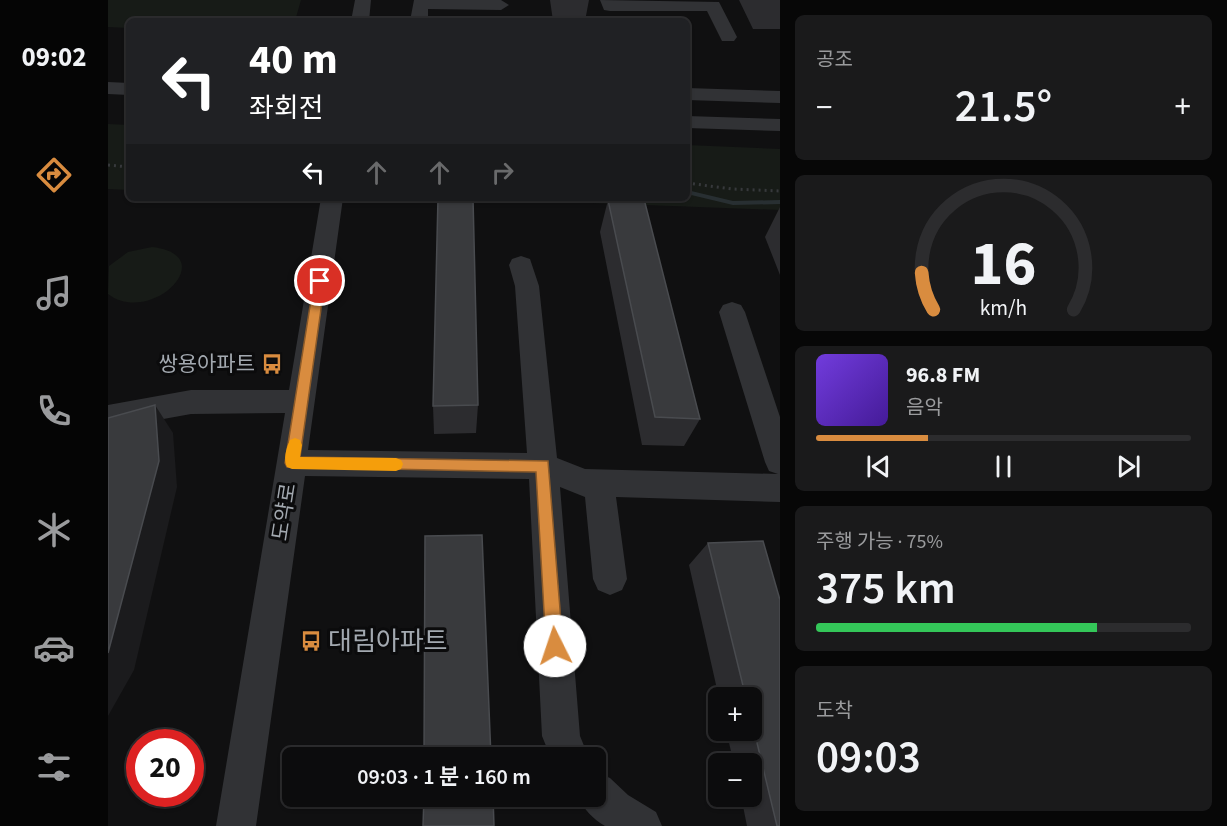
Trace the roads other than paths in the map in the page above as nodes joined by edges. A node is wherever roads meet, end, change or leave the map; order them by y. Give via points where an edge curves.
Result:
1 (363, 0) edge
2 (608, 0) edge
3 (501, 9) edge
4 (460, 13) edge
5 (639, 15) edge
6 (360, 18) edge
7 (418, 18) edge
8 (681, 18) edge
9 (690, 19) edge
10 (695, 19) dead end
11 (728, 37) dead end
12 (108, 88) edge
13 (126, 89) edge
14 (690, 94) edge
15 (780, 97) edge
16 (690, 122) edge
17 (780, 125) edge
18 (332, 201) edge
19 (521, 266) dead end
20 (732, 312) dead end
21 (301, 401) junction
22 (108, 417) edge
23 (292, 463) junction
24 (543, 466) junction
25 (599, 483) junction
26 (778, 483) edge
27 (610, 579) dead end
28 (566, 747) edge
29 (606, 801) edge
30 (236, 826) edge
31 (642, 826) edge

1 - 6 street
2 - 5 street via 610,6
3 - 4 street
4 - 7 street via 420,4
5 - 8 street
5 - 11 street via 713,6
9 - 10 street
12 - 13 street
14 - 15 street
16 - 17 street
18 - 21 street, 도약로
19 - 24 street
20 - 26 street
21 - 22 street via 191,402
21 - 23 street, 도약로
23 - 24 street
23 - 30 street, 도약로
24 - 25 street via 584,483
24 - 28 street via 561,736
25 - 26 street
25 - 27 street
29 - 31 street

